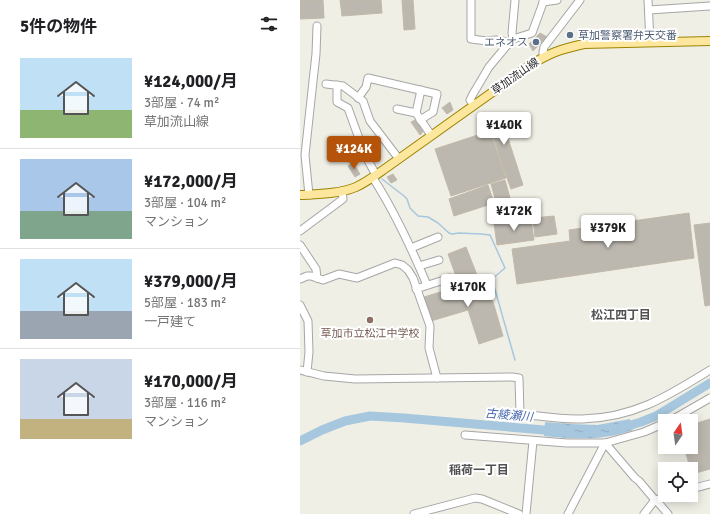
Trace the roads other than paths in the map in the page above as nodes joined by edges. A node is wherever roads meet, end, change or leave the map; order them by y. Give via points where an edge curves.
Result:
1 (472, 0) edge
2 (515, 0) edge
3 (557, 0) edge
4 (580, 0) edge
5 (648, 0) edge
6 (544, 1) edge
7 (710, 6) edge
8 (649, 10) junction
9 (317, 26) dead end
10 (511, 41) junction
11 (710, 41) edge
12 (650, 42) junction
13 (544, 57) junction
14 (326, 84) dead end
15 (337, 86) junction
16 (421, 90) junction
17 (358, 98) junction
18 (474, 105) junction
19 (397, 109) dead end
20 (416, 113) junction
21 (420, 120) junction
22 (431, 135) junction
23 (399, 159) junction
24 (375, 176) junction
25 (342, 191) junction
26 (300, 195) edge
27 (309, 195) junction
28 (301, 228) edge
29 (438, 237) dead end
30 (300, 245) edge
31 (411, 248) junction
32 (439, 260) dead end
33 (419, 266) junction
34 (317, 278) junction
35 (450, 278) dead end
36 (300, 279) edge
37 (427, 285) junction
38 (416, 288) junction
39 (300, 305) edge
40 (304, 319) edge
41 (300, 370) edge
42 (710, 370) edge
43 (308, 372) junction
44 (437, 378) junction
45 (710, 398) edge
46 (682, 414) edge
47 (658, 426) edge
48 (465, 435) dead end
49 (533, 441) junction
50 (605, 443) junction
51 (710, 484) edge
52 (698, 487) edge
53 (656, 500) junction
54 (414, 514) edge
55 (518, 514) edge
56 (526, 514) edge
57 (568, 514) edge
58 (644, 514) edge
59 (668, 514) edge

1 - 10 street via 471,39
2 - 10 street
3 - 6 street
4 - 13 street via 544,47
5 - 8 street
6 - 10 street via 532,33
7 - 8 street
8 - 12 street
9 - 27 street via 305,155
10 - 18 street via 489,67 472,94 470,100
11 - 12 main road, 草加流山線
12 - 13 main road, 草加流山線 via 584,44 568,47
13 - 18 main road, 草加流山線
14 - 15 street
15 - 17 street via 343,86
15 - 24 street via 337,102 348,108
16 - 17 street via 368,78 366,87
16 - 20 street
16 - 21 street via 437,94 433,112
17 - 23 street via 363,101 370,121
18 - 22 main road, 草加流山線
19 - 20 street
20 - 21 street
21 - 22 street
22 - 23 main road, 草加流山線
23 - 24 main road, 草加流山線
24 - 25 main road, 草加流山線
24 - 31 street
25 - 27 main road, 草加流山線
25 - 28 street via 342,199
26 - 27 main road, 草加流山線
29 - 31 street
30 - 34 street via 316,269
31 - 33 street
32 - 33 street
33 - 37 street
34 - 36 street via 307,276
34 - 38 street via 323,280 339,274 357,278 395,263 408,270
35 - 37 street
37 - 38 street
38 - 44 street via 430,326 429,348
39 - 40 street
40 - 43 street via 308,321
41 - 43 street
42 - 44 street via 639,409 612,416 581,419 520,414 519,378
43 - 44 street via 355,379
45 - 46 street
47 - 50 street
48 - 49 street
49 - 50 street
49 - 56 street
50 - 53 street
50 - 57 street
51 - 52 street
53 - 58 street
53 - 59 street
54 - 55 street via 475,498

